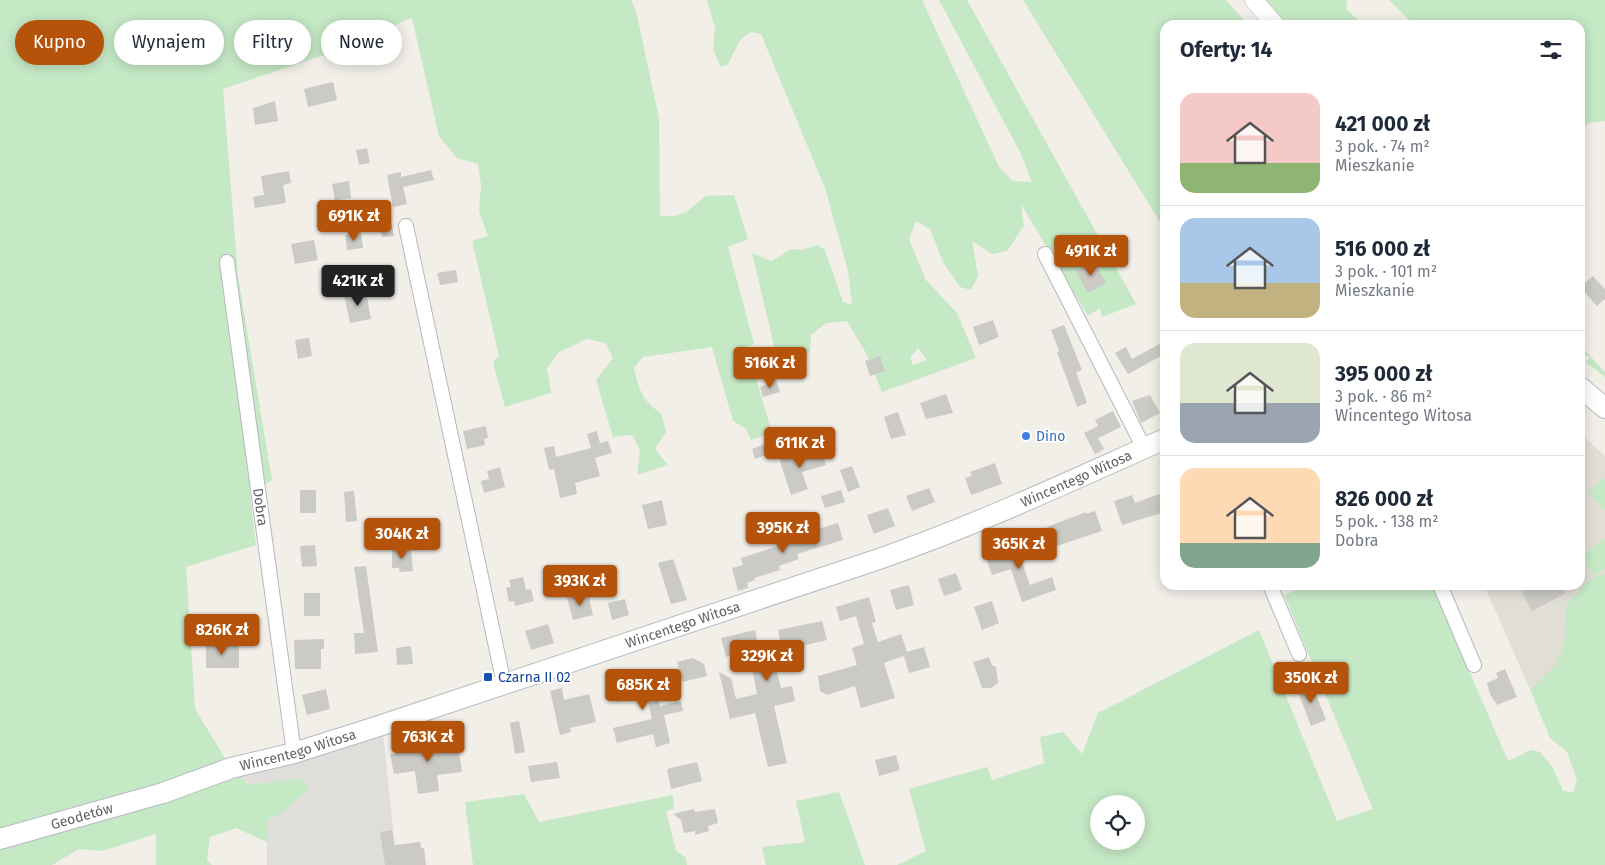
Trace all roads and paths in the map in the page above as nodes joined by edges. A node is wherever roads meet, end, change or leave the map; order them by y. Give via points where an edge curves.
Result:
1 (1254, 0) edge
2 (1272, 20) edge
3 (406, 226) dead end
4 (1045, 254) dead end
5 (227, 262) dead end
6 (1585, 391) edge
7 (1605, 408) edge
8 (1160, 441) edge
9 (1144, 448) junction
10 (1272, 590) edge
11 (1442, 590) edge
12 (1299, 654) dead end
13 (1474, 665) dead end
14 (504, 684) junction
15 (294, 753) junction
16 (163, 792) joint
17 (0, 839) edge

1 - 2 street
3 - 14 street
4 - 9 street
5 - 15 street, Dobra
6 - 7 main road
8 - 9 main road, Wincentego Witosa
9 - 14 main road, Wincentego Witosa via 947,535
10 - 12 street
11 - 13 street
14 - 15 main road, Wincentego Witosa
15 - 16 main road, Wincentego Witosa via 231,768
16 - 17 main road, Geodetów

